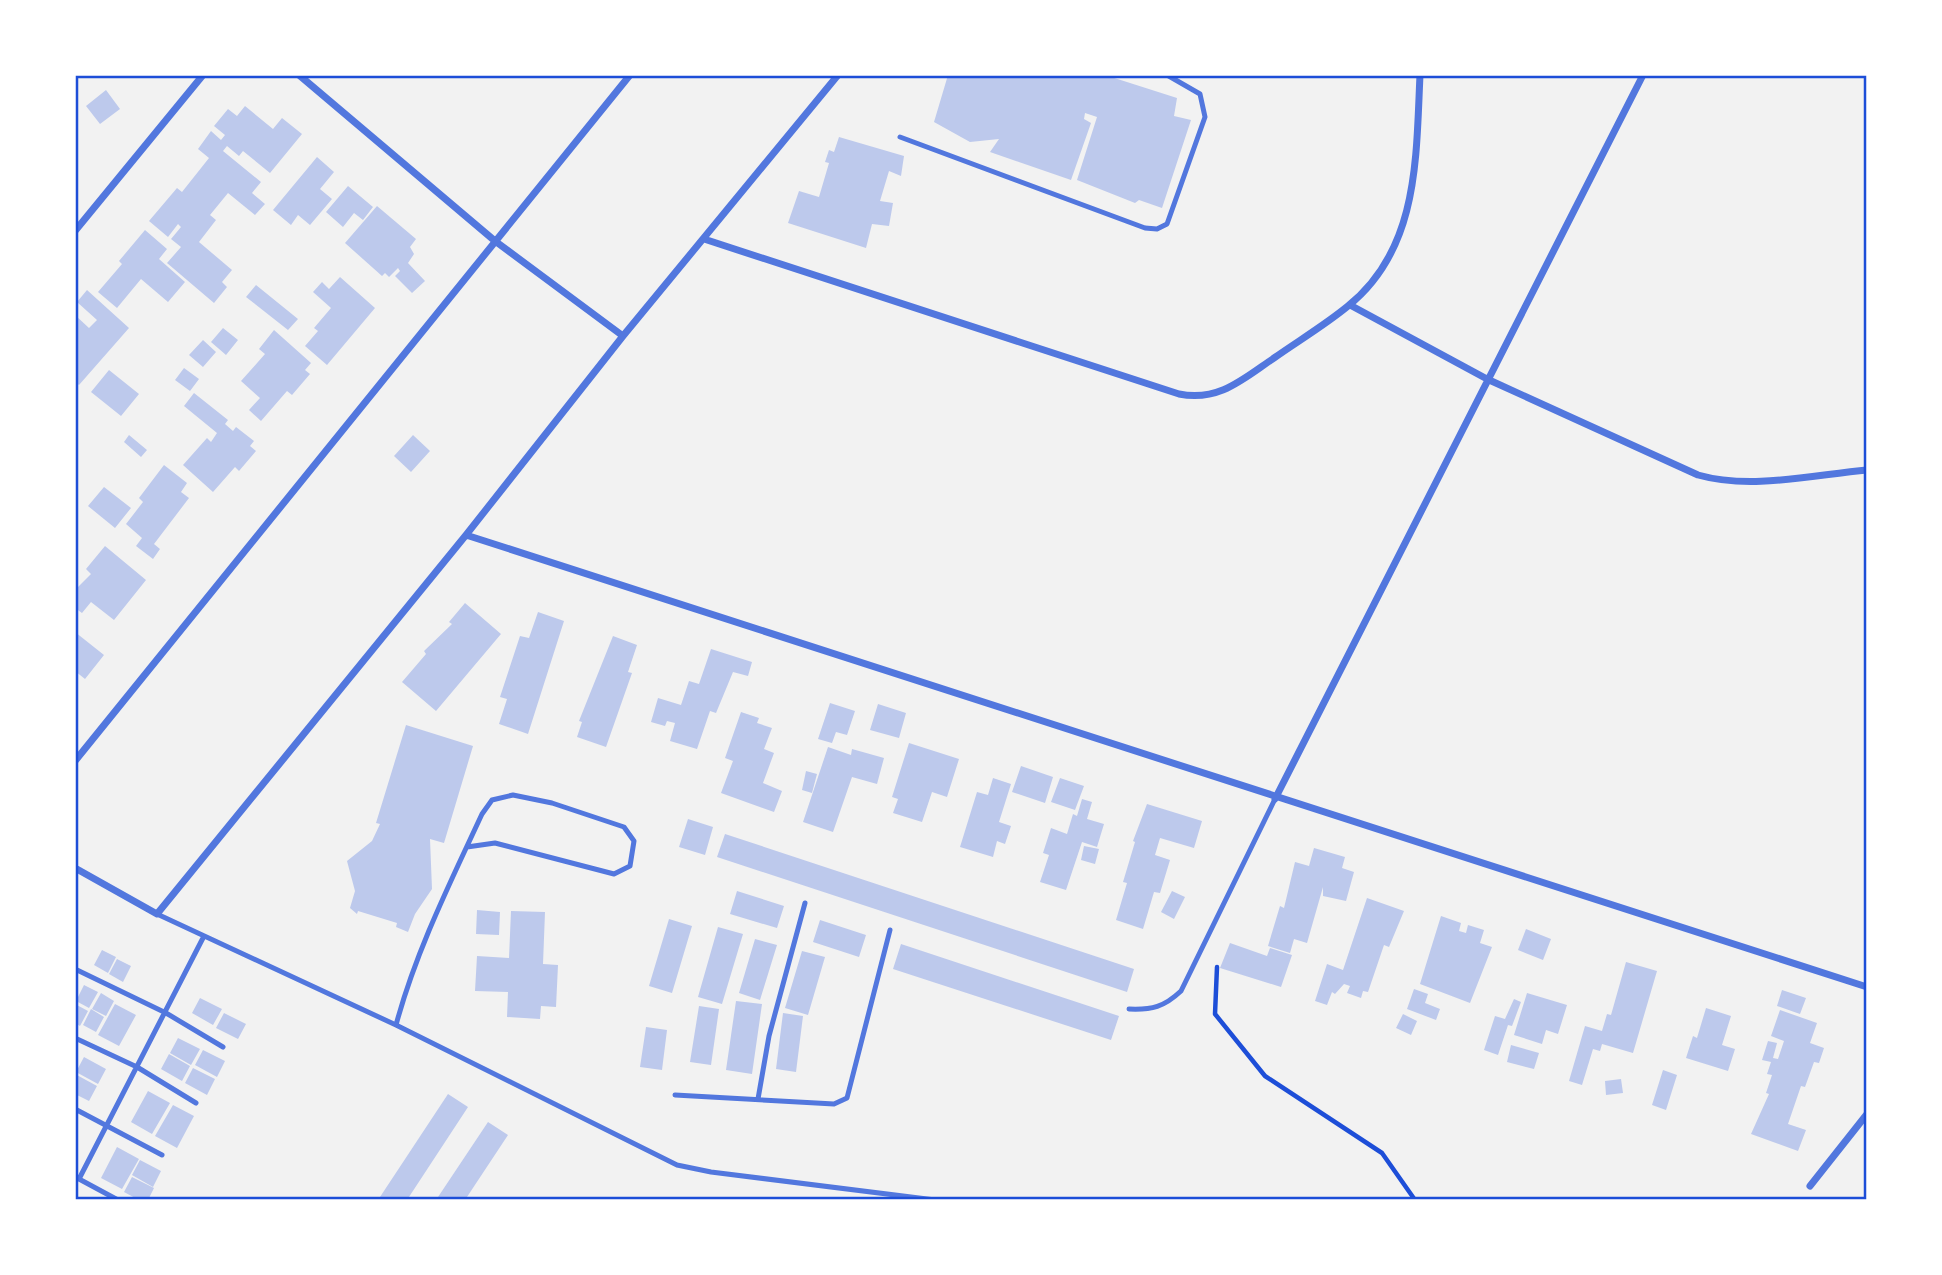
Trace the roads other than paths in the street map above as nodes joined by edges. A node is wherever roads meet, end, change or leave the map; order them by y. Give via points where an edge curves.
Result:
1 (203, 75) edge
2 (299, 75) edge
3 (630, 75) edge
4 (838, 75) edge
5 (1167, 75) edge
6 (1420, 75) edge
7 (1643, 75) edge
8 (900, 137) dead end
9 (75, 231) edge
10 (704, 239) junction
11 (495, 241) junction
12 (1350, 305) junction
13 (624, 335) junction
14 (1487, 379) junction
15 (1867, 470) edge
16 (467, 535) junction
17 (75, 761) edge
18 (1275, 799) junction
19 (467, 847) junction
20 (75, 869) edge
21 (805, 903) dead end
22 (157, 914) junction
23 (890, 930) dead end
24 (204, 936) junction
25 (75, 969) edge
26 (1867, 987) edge
27 (1129, 1009) dead end
28 (166, 1013) junction
29 (396, 1025) junction
30 (75, 1038) edge
31 (223, 1047) dead end
32 (136, 1067) junction
33 (675, 1095) dead end
34 (758, 1099) junction
35 (196, 1103) dead end
36 (75, 1109) edge
37 (1867, 1114) edge
38 (107, 1125) junction
39 (162, 1155) dead end
40 (77, 1178) edge
41 (1810, 1186) dead end
42 (118, 1200) edge
43 (934, 1200) edge

1 - 9 street
2 - 11 street
3 - 11 street
4 - 10 street
5 - 8 lane via 1200,93 1205,117 1167,224 1157,229
6 - 12 street via 1413,180 1402,234 1389,259
7 - 14 street
10 - 12 street via 1191,397 1223,392
10 - 13 street
11 - 13 street
11 - 17 street
12 - 14 street
13 - 16 street
14 - 15 street via 1670,465 1716,480
14 - 18 street
16 - 18 street
16 - 22 street
18 - 26 street
18 - 27 lane via 1181,991 1166,1005
19 - 19 lane via 492,800 513,795 624,827 634,841 630,866 614,874 495,843
19 - 29 lane via 406,986
20 - 22 street
21 - 34 lane via 769,1036
22 - 24 lane
23 - 34 lane via 847,1098 834,1104
24 - 28 lane
24 - 29 lane
25 - 28 lane
28 - 31 lane
28 - 32 lane
29 - 43 lane via 677,1165
30 - 32 lane
32 - 35 lane
32 - 38 lane
33 - 34 lane
36 - 38 lane
37 - 41 street
38 - 39 lane
38 - 40 lane
40 - 42 lane

